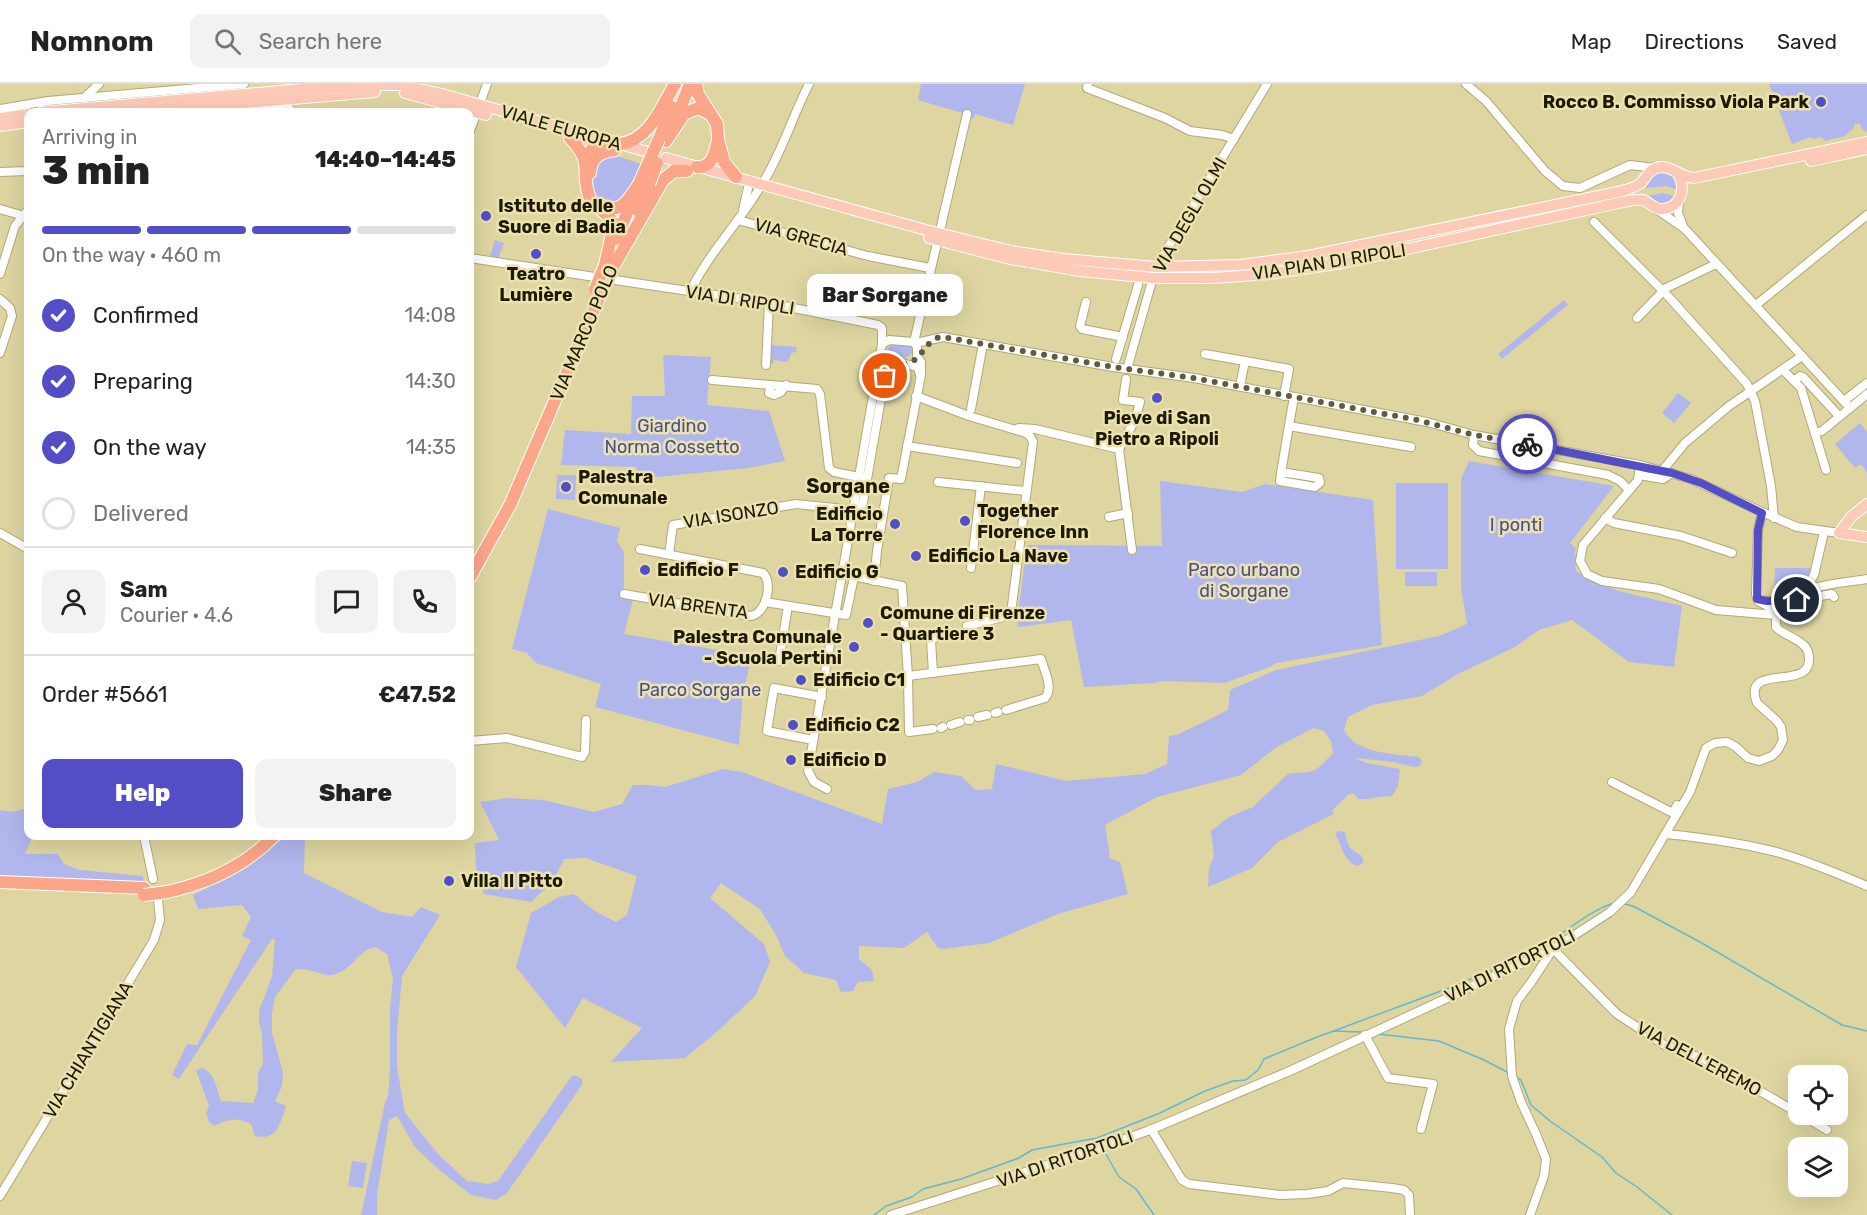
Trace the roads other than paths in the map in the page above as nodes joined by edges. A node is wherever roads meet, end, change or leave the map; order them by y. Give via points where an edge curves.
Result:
1 (99, 84) edge
2 (244, 84) edge
3 (383, 84) edge
4 (451, 84) edge
5 (487, 84) edge
6 (675, 84) edge
7 (682, 84) edge
8 (690, 84) edge
9 (696, 84) edge
10 (809, 84) edge
11 (1088, 84) edge
12 (1267, 84) edge
13 (1466, 84) edge
14 (196, 86) edge
15 (287, 99) edge
16 (84, 103) junction
17 (444, 104) edge
18 (60, 108) edge
19 (182, 108) edge
20 (261, 108) edge
21 (471, 108) edge
22 (474, 108) edge
23 (0, 109) edge
24 (478, 109) junction
25 (967, 114) dead end
26 (24, 115) edge
27 (714, 116) junction
28 (0, 118) edge
29 (474, 120) edge
30 (24, 123) edge
31 (0, 126) edge
32 (570, 138) junction
33 (718, 139) junction
34 (1234, 139) junction
35 (663, 140) junction
36 (1867, 142) edge
37 (597, 145) junction
38 (615, 146) junction
39 (1867, 149) edge
40 (646, 156) dead end
41 (586, 160) junction
42 (665, 161) dead end
43 (1638, 165) junction
44 (1655, 168) junction
45 (692, 169) junction
46 (24, 171) edge
47 (0, 172) edge
48 (1678, 174) junction
49 (1643, 180) junction
50 (644, 184) junction
51 (749, 185) junction
52 (1680, 198) junction
53 (1650, 204) junction
54 (0, 208) edge
55 (24, 213) edge
56 (24, 215) edge
57 (1867, 216) edge
58 (740, 217) junction
59 (1594, 222) dead end
60 (1684, 229) junction
61 (938, 237) junction
62 (474, 259) edge
63 (1716, 264) junction
64 (609, 266) junction
65 (930, 268) junction
66 (1154, 272) junction
67 (0, 274) edge
68 (615, 280) dead end
69 (598, 285) junction
70 (1138, 285) dead end
71 (1663, 291) junction
72 (690, 292) junction
73 (0, 299) edge
74 (1086, 302) dead end
75 (769, 303) junction
76 (1756, 305) junction
77 (1637, 318) dead end
78 (1126, 323) junction
79 (1138, 327) junction
80 (1123, 337) junction
81 (934, 339) junction
82 (915, 343) junction
83 (983, 344) junction
84 (882, 348) junction
85 (0, 354) edge
86 (1205, 354) dead end
87 (917, 356) junction
88 (1802, 356) junction
89 (1116, 359) dead end
90 (892, 361) junction
91 (1245, 361) junction
92 (908, 363) junction
93 (766, 364) dead end
94 (1127, 369) junction
95 (1783, 370) junction
96 (877, 373) junction
97 (921, 375) junction
98 (1126, 379) dead end
99 (712, 380) dead end
100 (1795, 380) junction
101 (1867, 384) edge
102 (1240, 387) junction
103 (1751, 390) junction
104 (1867, 394) edge
105 (916, 396) junction
106 (1284, 396) junction
107 (1294, 398) junction
108 (1847, 404) junction
109 (971, 409) dead end
110 (1839, 417) junction
111 (1289, 426) junction
112 (1010, 429) junction
113 (1815, 433) junction
114 (1474, 435) junction
115 (907, 446) junction
116 (1411, 447) dead end
117 (1119, 449) junction
118 (1017, 463) dead end
119 (1640, 465) junction
120 (1826, 470) dead end
121 (1662, 471) junction
122 (1672, 473) junction
123 (1639, 475) junction
124 (863, 478) junction
125 (1320, 479) dead end
126 (938, 482) dead end
127 (981, 486) junction
128 (1629, 490) junction
129 (1025, 491) junction
130 (1867, 504) edge
131 (854, 510) junction
132 (1128, 513) junction
133 (1762, 513) junction
134 (1109, 517) dead end
135 (1605, 518) junction
136 (1774, 518) junction
137 (1824, 532) junction
138 (0, 533) edge
139 (1839, 533) junction
140 (1867, 537) edge
141 (24, 547) edge
142 (640, 549) dead end
143 (1132, 550) dead end
144 (1732, 553) dead end
145 (669, 554) junction
146 (474, 557) edge
147 (971, 568) dead end
148 (474, 570) edge
149 (843, 574) junction
150 (854, 577) junction
151 (1867, 579) edge
152 (874, 580) junction
153 (1806, 589) junction
154 (624, 594) dead end
155 (1834, 597) dead end
156 (1786, 600) junction
157 (1758, 601) junction
158 (765, 602) junction
159 (788, 606) junction
160 (836, 615) junction
161 (1776, 615) junction
162 (966, 626) dead end
163 (950, 631) dead end
164 (779, 661) dead end
165 (933, 673) junction
166 (908, 676) junction
167 (822, 697) junction
168 (586, 720) dead end
169 (813, 740) junction
170 (474, 741) edge
171 (1612, 782) dead end
172 (827, 789) dead end
173 (1690, 792) junction
174 (1665, 837) junction
175 (144, 840) edge
176 (259, 840) edge
177 (269, 840) edge
178 (0, 882) edge
179 (1867, 886) edge
180 (147, 887) junction
181 (0, 889) edge
182 (164, 892) junction
183 (1552, 949) junction
184 (1365, 1035) junction
185 (1788, 1107) edge
186 (1819, 1125) edge
187 (1151, 1129) junction
188 (1420, 1129) dead end
189 (1827, 1130) dead end
190 (0, 1196) edge
191 (891, 1215) edge
192 (1410, 1215) edge
193 (1530, 1215) edge

1 - 16 street
2 - 14 street, VIALE EUROPA
3 - 15 main road, VIALE EUROPA via 353,85
3 - 17 main road, VIALE EUROPA via 409,86
4 - 17 main road
5 - 24 street
6 - 38 highway via 646,131 635,140
7 - 35 highway, VIA MARCO POLO
8 - 35 highway, VIA MARCO POLO
9 - 27 highway
10 - 51 street via 783,145
11 - 34 street via 1087,88 1190,131
12 - 34 street, VIA DEGLI OLMI
13 - 43 street via 1563,186 1580,188 1627,166
14 - 16 street, VIALE EUROPA
15 - 16 main road, VIALE EUROPA
15 - 17 main road, VIALE EUROPA via 387,91
15 - 19 main road, VIALE EUROPA
15 - 20 street, VIALE EUROPA
16 - 18 main road, VIALE EUROPA
16 - 23 street, VIALE EUROPA
17 - 21 main road, VIALE EUROPA
22 - 24 main road, VIALE EUROPA
24 - 29 street
24 - 32 main road, VIALE EUROPA
24 - 38 main road, VIALE EUROPA
25 - 61 street
26 - 28 main road
27 - 33 highway
27 - 35 highway via 700,108 689,111
30 - 31 main road
32 - 37 main road, VIALE EUROPA
32 - 41 highway
33 - 45 highway via 710,162
33 - 51 highway via 724,162
34 - 66 street, VIA DEGLI OLMI
35 - 50 highway, VIA MARCO POLO, bridge
36 - 48 main road via 1694,178
37 - 38 highway
37 - 41 highway
38 - 40 main road, VIALE EUROPA
38 - 50 highway via 598,154 591,163 596,201 605,207 620,207
39 - 52 main road, VIA PIAN DI RIPOLI via 1698,184
41 - 64 highway via 589,197 614,225
42 - 45 main road
43 - 44 street
43 - 49 street
44 - 48 main road via 1667,168
44 - 49 main road, VIA PIAN DI RIPOLI
45 - 51 main road
45 - 64 highway via 674,171 663,180
46 - 47 street
48 - 52 main road via 1683,186
49 - 53 main road via 1641,192
49 - 66 main road, VIA PIAN DI RIPOLI via 1618,192 1308,256
50 - 64 highway, VIA MARCO POLO
51 - 58 street
51 - 61 main road
52 - 53 main road, VIA PIAN DI RIPOLI via 1668,208
52 - 60 street via 1678,213
53 - 60 street
53 - 66 main road, VIA PIAN DI RIPOLI via 1638,200 1613,204 1315,268 1235,277
54 - 55 street
56 - 67 street via 15,226
57 - 76 street
58 - 65 street, VIA GRECIA via 866,255
58 - 72 street via 712,252
59 - 71 street
60 - 63 street
61 - 65 street
61 - 66 main road, VIA PIAN DI RIPOLI via 978,252 1044,266
62 - 69 street
63 - 71 street
63 - 76 street
64 - 69 highway, VIA MARCO POLO
65 - 82 street
66 - 79 street, VIA DEGLI OLMI
68 - 72 street, VIA DI RIPOLI
69 - 146 highway, VIA MARCO POLO via 499,512
69 - 148 highway, VIA MARCO POLO via 510,505
70 - 78 street, VIA DEGLI OLMI
71 - 77 street
71 - 103 street
72 - 75 street, VIA DI RIPOLI
73 - 85 street via 12,313
74 - 80 street via 1082,329
75 - 84 street, VIA DI RIPOLI via 878,325 883,332
75 - 93 street
76 - 88 street
78 - 79 street
78 - 80 street, VIA DEGLI OLMI
79 - 94 street, VIA DEGLI OLMI
80 - 89 street, VIA DEGLI OLMI
81 - 82 street
81 - 83 street
81 - 87 street
82 - 84 street via 889,340
82 - 87 street
83 - 94 street
83 - 109 street
84 - 90 street via 884,358
84 - 96 street
86 - 91 street
87 - 92 street
87 - 97 street
88 - 95 street
88 - 108 street
90 - 92 street
90 - 96 street via 882,364
91 - 102 street
91 - 106 street via 1289,369
92 - 97 street via 918,367
94 - 102 street
95 - 100 street
95 - 103 street
96 - 124 street
97 - 105 street
98 - 117 street via 1123,400 1140,402
99 - 124 street via 815,388 820,394 830,469
100 - 110 street via 1803,377
100 - 113 street
101 - 108 street
102 - 106 street
103 - 121 street via 1689,439
103 - 136 street
104 - 108 street
105 - 112 street
105 - 115 street
106 - 107 street
107 - 111 street
107 - 114 street via 1427,422
108 - 110 street
110 - 113 street
111 - 116 street
111 - 125 street via 1280,481 1315,487
112 - 117 street via 1035,429
112 - 129 street via 1028,434 1033,442
113 - 120 street
114 - 119 street
114 - 128 street via 1473,444 1479,451 1608,475
115 - 118 street
115 - 152 street via 902,479 889,478
117 - 132 street
119 - 121 street
119 - 123 street
121 - 122 street
122 - 123 street via 1664,479
122 - 133 street
123 - 128 street
124 - 131 street
126 - 127 street
127 - 129 street
127 - 147 street
128 - 135 street
129 - 162 street via 1011,613
130 - 139 main road
131 - 145 street, VIA ISONZO via 796,504 673,525
131 - 149 street
132 - 134 street
132 - 143 street
133 - 136 street
133 - 157 street via 1758,530
135 - 144 street
135 - 161 street via 1580,553 1582,566 1591,577 1659,589 1716,610
136 - 137 street
137 - 139 street
137 - 153 street via 1814,575
138 - 141 street
139 - 140 main road
142 - 145 street, VIA ISONZO
145 - 158 street, VIA ISONZO via 765,574
149 - 150 street
149 - 160 street
150 - 152 street
150 - 160 street via 847,614
151 - 153 street
152 - 166 street via 902,586
153 - 156 street
154 - 158 street, VIA BRENTA via 750,616 761,611
155 - 156 street via 1832,594
156 - 157 street
156 - 161 street
157 - 161 street, VIA DI RITORTOLI
158 - 159 street
159 - 160 street
159 - 164 street
160 - 167 street
161 - 173 street, VIA DI RITORTOLI via 1777,629 1803,645 1808,656 1801,673 1766,679 1755,690 1759,706 1782,727 1782,744 1776,753 1758,761 1727,742 1711,744 1702,755
163 - 165 street via 931,640
165 - 166 street
165 - 166 street via 1041,658 1049,689 1045,698 909,732
167 - 169 street
167 - 169 street via 774,688 767,732
168 - 170 street via 582,757 507,738
169 - 172 street via 808,771 814,782
171 - 173 street via 1673,813
173 - 174 street, VIA DI RITORTOLI
174 - 179 street via 1711,839 1780,853
174 - 183 street, VIA DI RITORTOLI via 1622,902
175 - 180 street
176 - 182 highway via 216,869
177 - 182 highway via 229,871 197,885
178 - 180 highway
180 - 181 highway
180 - 182 highway
182 - 190 street, VIA CHIANTIGIANA via 154,940
183 - 184 street, VIA DI RITORTOLI
183 - 185 street, VIA DELL'EREMO via 1617,1014 1666,1046 1704,1059
183 - 193 street via 1516,1001 1509,1029 1512,1076 1546,1159
184 - 187 street, VIA DI RITORTOLI
184 - 188 street via 1388,1078 1433,1084
186 - 189 street, VIA DELL'EREMO
187 - 191 street, VIA DI RITORTOLI
187 - 192 street via 1182,1180 1189,1184 1280,1195 1328,1191 1343,1183 1392,1188 1409,1195

